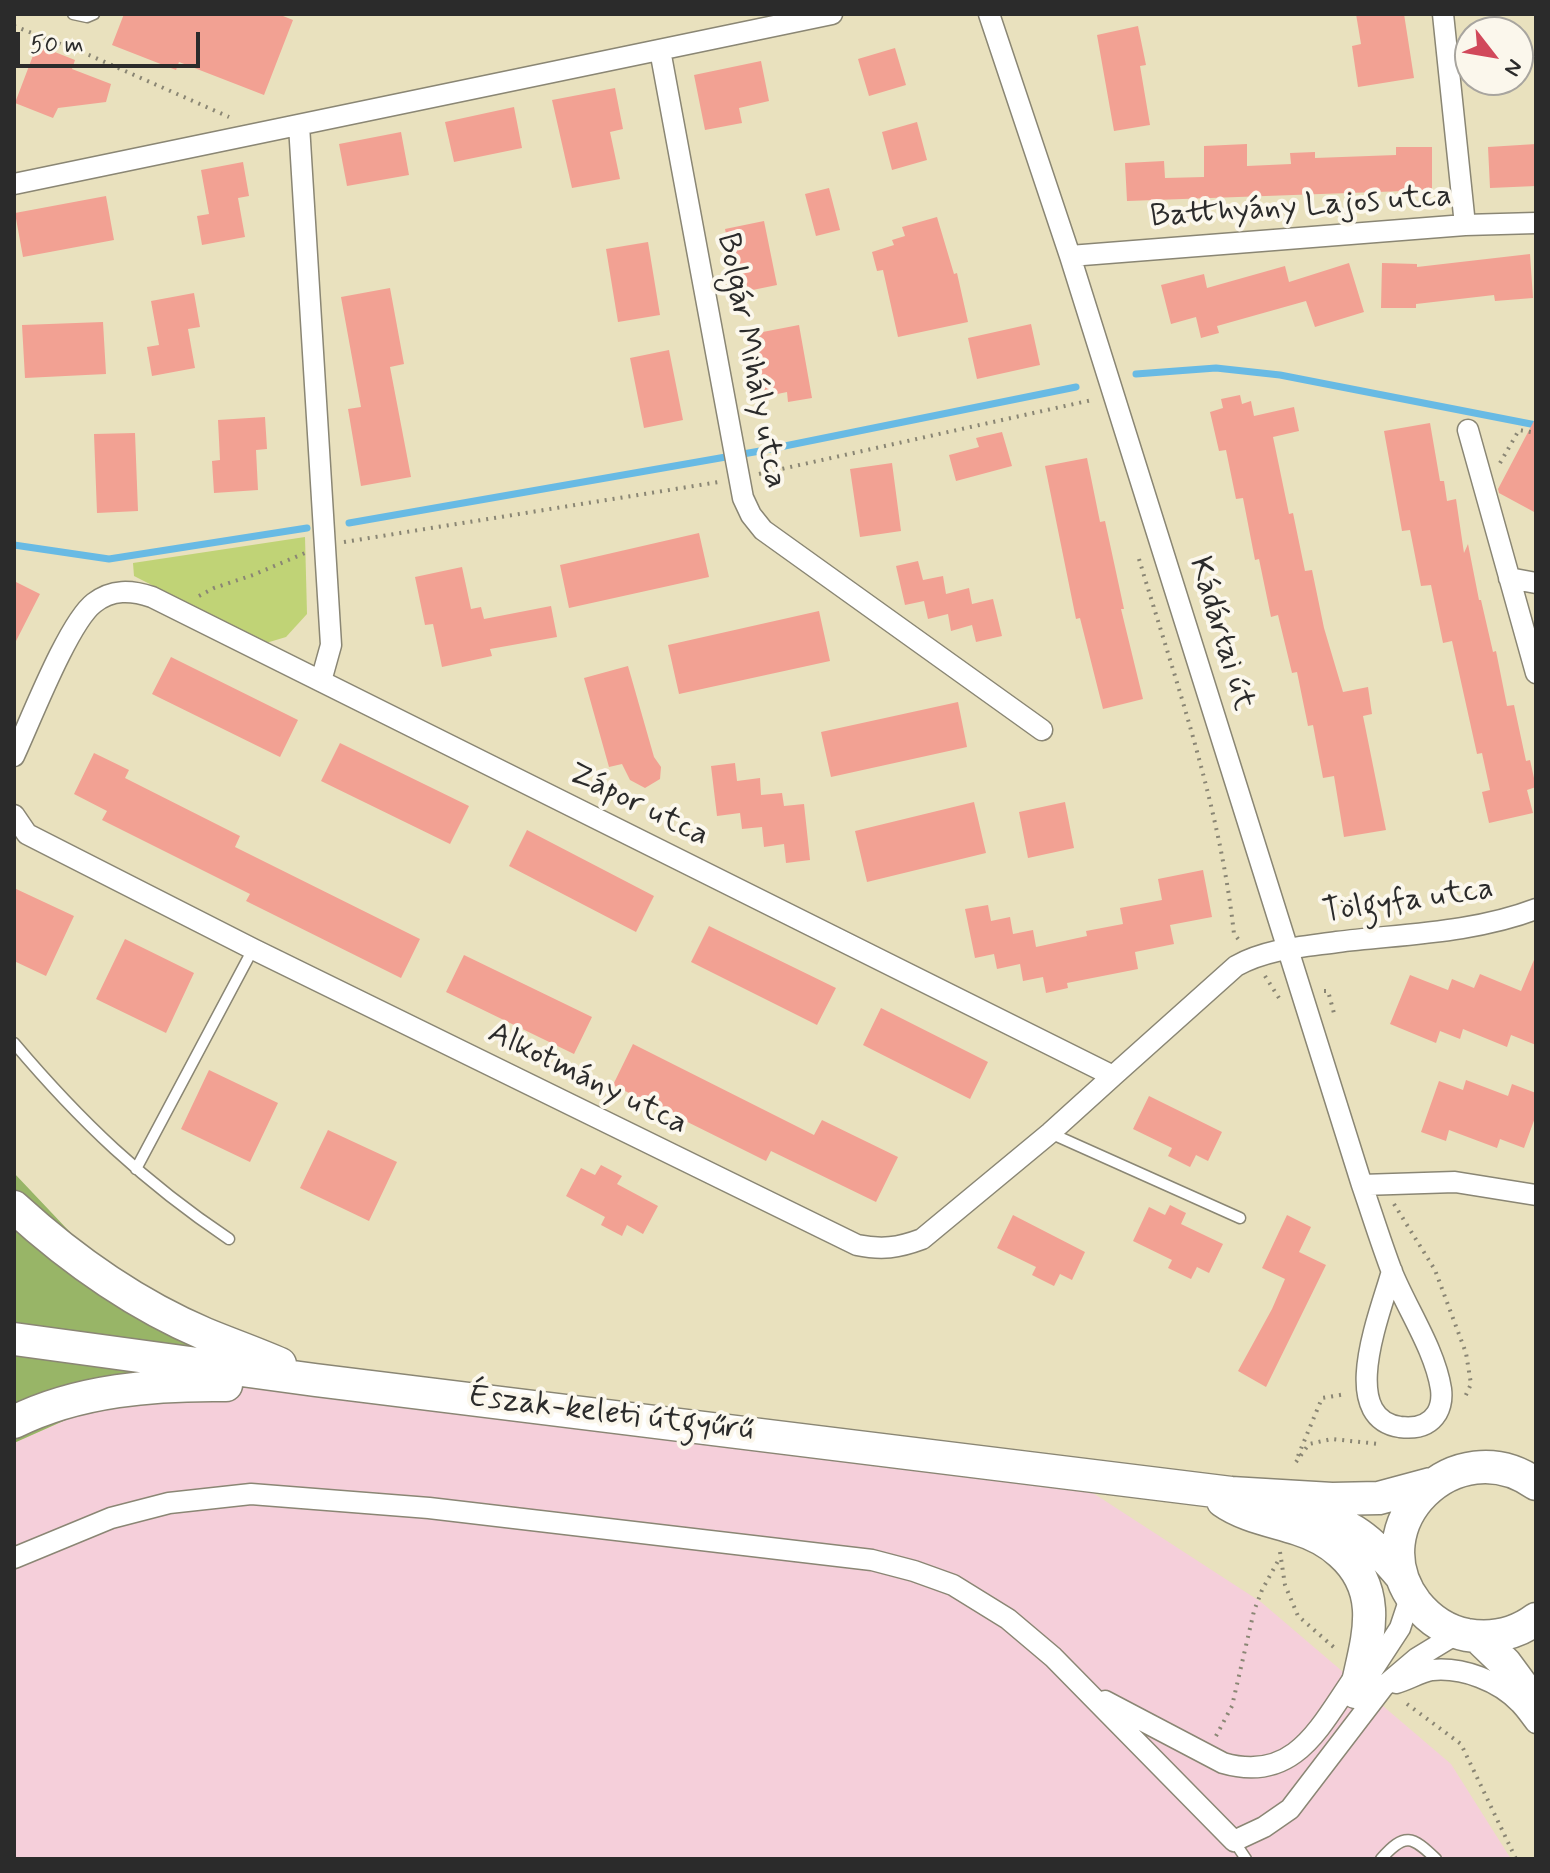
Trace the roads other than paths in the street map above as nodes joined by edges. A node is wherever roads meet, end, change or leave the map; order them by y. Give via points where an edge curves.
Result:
1 (73, 14) edge
2 (94, 14) edge
3 (832, 14) edge
4 (989, 14) edge
5 (1443, 14) edge
6 (660, 50) junction
7 (299, 125) junction
8 (14, 184) edge
9 (1536, 223) edge
10 (1465, 225) junction
11 (1070, 256) junction
12 (1468, 430) dead end
13 (1509, 578) junction
14 (1536, 583) edge
15 (1536, 673) edge
16 (321, 681) junction
17 (1042, 730) dead end
18 (14, 756) edge
19 (14, 815) edge
20 (1536, 909) edge
21 (1287, 948) junction
22 (253, 949) junction
23 (14, 1043) edge
24 (1113, 1076) junction
25 (1050, 1133) junction
26 (136, 1169) junction
27 (1362, 1185) junction
28 (1536, 1195) edge
29 (14, 1207) edge
30 (1240, 1218) dead end
31 (229, 1239) dead end
32 (1392, 1271) junction
33 (14, 1339) edge
34 (315, 1380) junction
35 (14, 1422) edge
36 (1536, 1462) edge
37 (1431, 1484) junction
38 (1536, 1484) edge
39 (1207, 1490) junction
40 (14, 1558) edge
41 (1407, 1586) junction
42 (1536, 1619) edge
43 (1468, 1635) junction
44 (1367, 1682) junction
45 (1086, 1691) junction
46 (1536, 1705) edge
47 (1536, 1723) edge
48 (1339, 1741) junction
49 (1234, 1841) junction
50 (1246, 1859) edge
51 (1381, 1859) edge
52 (1436, 1859) edge

1 - 2 lane
3 - 6 street
4 - 11 street, Kádártai út
5 - 10 street
6 - 7 street
6 - 17 street, Bolgár Mihály utca via 738,474 751,515 763,530
7 - 8 street
7 - 16 street via 331,645
9 - 10 street, Batthyány Lajos utca
10 - 11 street, Batthyány Lajos utca
11 - 21 street, Kádártai út
12 - 13 street
13 - 14 street
13 - 15 street
16 - 18 street, Zápor utca via 152,597 112,593 93,603 77,622
16 - 24 street, Zápor utca
19 - 22 street, Alkotmány utca via 27,834
20 - 21 street, Tölgyfa utca via 1476,925
21 - 24 street via 1236,966
21 - 27 street, Kádártai út
22 - 25 street, Alkotmány utca via 857,1245 881,1250 922,1239
22 - 26 lane
23 - 26 lane via 65,1102
24 - 25 street, Alkotmány utca
25 - 30 lane
26 - 31 lane
27 - 28 street via 1455,1182
27 - 32 street, Kádártai út
29 - 34 main road via 103,1279 202,1333
32 - 32 street, Kádártai út via 1442,1393 1430,1422 1414,1428 1381,1419 1366,1390 1366,1365
33 - 34 main road, Észak-keleti útgyűrű
34 - 35 main road via 130,1389
34 - 39 main road, Észak-keleti útgyűrű
36 - 39 main road via 1511,1450 1469,1448 1367,1482 1245,1478
37 - 38 main road via 1449,1474 1489,1466
37 - 39 main road via 1379,1498
37 - 41 main road via 1406,1517 1400,1536
39 - 41 main road via 1350,1528 1377,1547
39 - 44 main road via 1233,1508 1331,1544 1352,1562 1367,1587
40 - 45 street via 111,1518 169,1503 251,1494 429,1508 872,1560 953,1585 988,1606
41 - 43 main road via 1423,1612
41 - 44 street via 1400,1628
42 - 43 main road via 1497,1636
43 - 44 street
43 - 46 main road via 1505,1663
44 - 45 street via 1290,1759 1274,1766 1240,1768 1205,1755
44 - 47 street via 1408,1680 1429,1670 1474,1675 1502,1687
44 - 48 street
44 - 48 street
45 - 49 street
48 - 49 street via 1290,1809
49 - 50 lane
51 - 52 lane via 1405,1839 1417,1841

